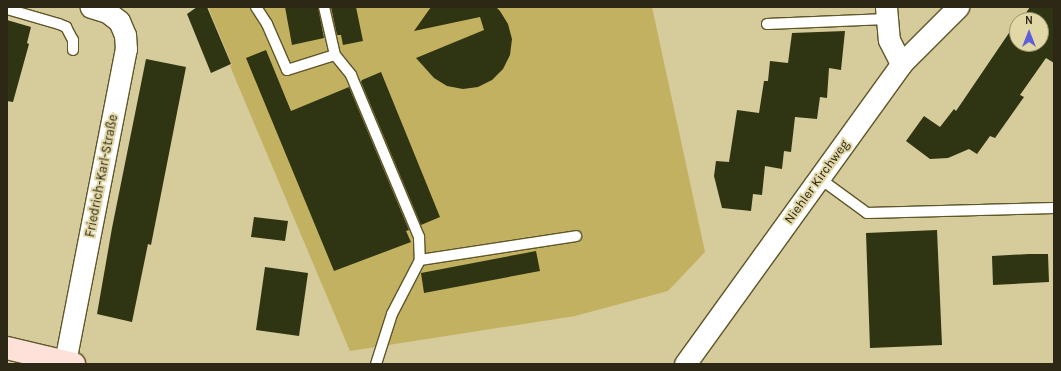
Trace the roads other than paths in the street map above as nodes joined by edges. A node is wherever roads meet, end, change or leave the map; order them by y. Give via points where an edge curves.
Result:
1 (91, 7) edge
2 (256, 7) edge
3 (324, 7) edge
4 (958, 7) edge
5 (7, 9) edge
6 (886, 13) edge
7 (767, 24) dead end
8 (72, 50) dead end
9 (335, 55) junction
10 (901, 64) junction
11 (819, 178) junction
12 (1054, 208) edge
13 (576, 236) dead end
14 (420, 260) junction
15 (7, 348) edge
16 (69, 363) edge
17 (376, 364) edge
18 (684, 364) edge

1 - 16 street, Friedrich-Karl-Straße via 107,12 119,22 126,42 73,327
2 - 9 lane via 267,24 287,70
3 - 9 lane
4 - 10 street, Niehler Kirchweg
5 - 8 lane via 66,27 73,40
6 - 7 lane
6 - 10 street via 888,40
9 - 14 lane via 351,75 419,237
10 - 11 street, Niehler Kirchweg
11 - 12 lane via 867,213
11 - 18 street, Niehler Kirchweg
13 - 14 lane
14 - 17 lane via 392,314
15 - 16 main road, Friedrich-Karl-Straße

